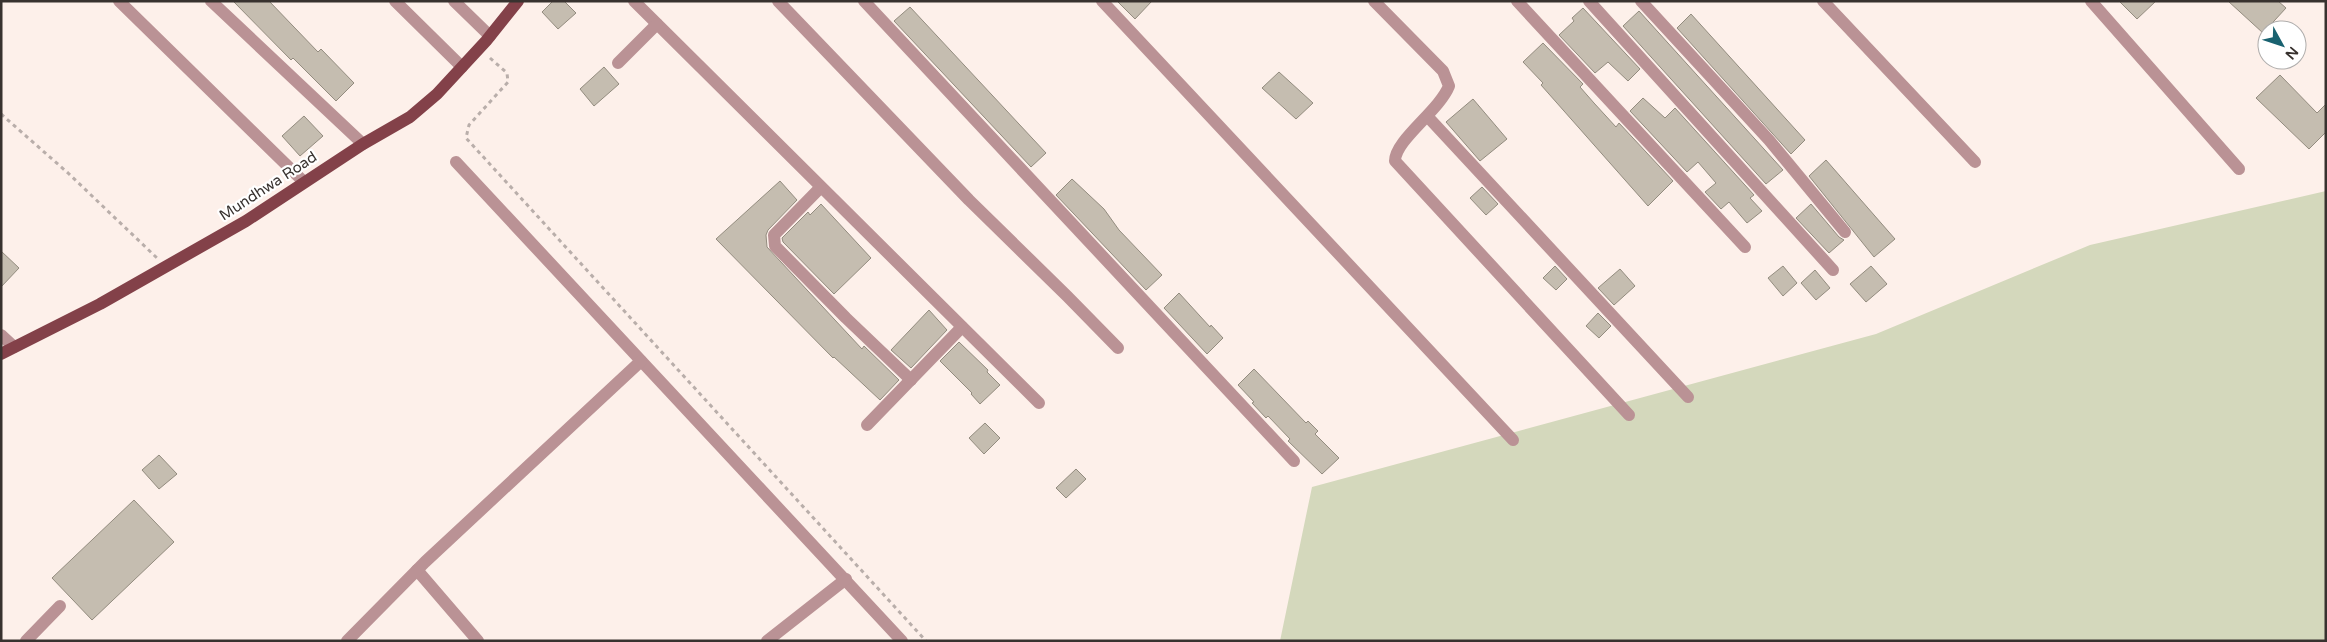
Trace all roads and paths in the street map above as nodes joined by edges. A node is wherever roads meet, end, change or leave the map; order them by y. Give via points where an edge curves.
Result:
1 (119, 1) edge
2 (211, 1) edge
3 (396, 1) edge
4 (454, 1) edge
5 (518, 1) edge
6 (634, 1) edge
7 (778, 1) edge
8 (864, 1) edge
9 (1102, 1) edge
10 (1374, 1) edge
11 (1517, 1) edge
12 (1589, 1) edge
13 (1641, 1) edge
14 (1823, 1) edge
15 (2091, 1) edge
16 (657, 24) junction
17 (490, 36) junction
18 (479, 48) junction
19 (618, 63) dead end
20 (462, 67) junction
21 (1, 114) edge
22 (1428, 117) junction
23 (363, 144) junction
24 (456, 162) dead end
25 (1975, 162) dead end
26 (2239, 169) dead end
27 (304, 182) junction
28 (820, 188) junction
29 (1845, 232) dead end
30 (1745, 247) dead end
31 (166, 267) junction
32 (1833, 270) dead end
33 (962, 327) junction
34 (1, 335) edge
35 (14, 347) junction
36 (1118, 348) dead end
37 (1, 354) edge
38 (641, 361) junction
39 (911, 380) junction
40 (1688, 397) dead end
41 (1038, 403) dead end
42 (1629, 414) dead end
43 (867, 425) dead end
44 (1513, 440) dead end
45 (1294, 461) dead end
46 (417, 570) junction
47 (846, 578) junction
48 (60, 606) dead end
49 (26, 641) edge
50 (346, 641) edge
51 (478, 641) edge
52 (767, 641) edge
53 (902, 641) edge
54 (926, 641) edge

1 - 27 street
2 - 23 street
3 - 20 street
4 - 17 street
5 - 17 main road, Mundhwa Road
6 - 16 street
7 - 36 street via 969,200
8 - 45 street
9 - 44 street
10 - 22 street via 1447,78 1449,86 1445,96
11 - 30 street
12 - 32 street
13 - 29 street via 1769,140
14 - 25 street
15 - 26 street
16 - 19 street
16 - 28 street
17 - 18 main road, Mundhwa Road
18 - 20 main road, Mundhwa Road
18 - 54 path via 507,73 508,82 469,125 466,138
20 - 23 main road, Mundhwa Road via 410,117
21 - 31 path via 68,172
22 - 40 street
22 - 42 street via 1400,145 1395,154 1399,168
23 - 27 main road, Mundhwa Road
24 - 38 street
27 - 31 main road, Mundhwa Road via 246,221
28 - 33 street
28 - 39 street via 779,227 774,235 776,246
31 - 35 main road, Mundhwa Road
33 - 39 street
33 - 41 street
34 - 35 street
35 - 37 main road, Mundhwa Road
38 - 46 street
38 - 47 street
39 - 43 street
46 - 50 street
46 - 51 street
47 - 52 street
47 - 53 street
48 - 49 street

